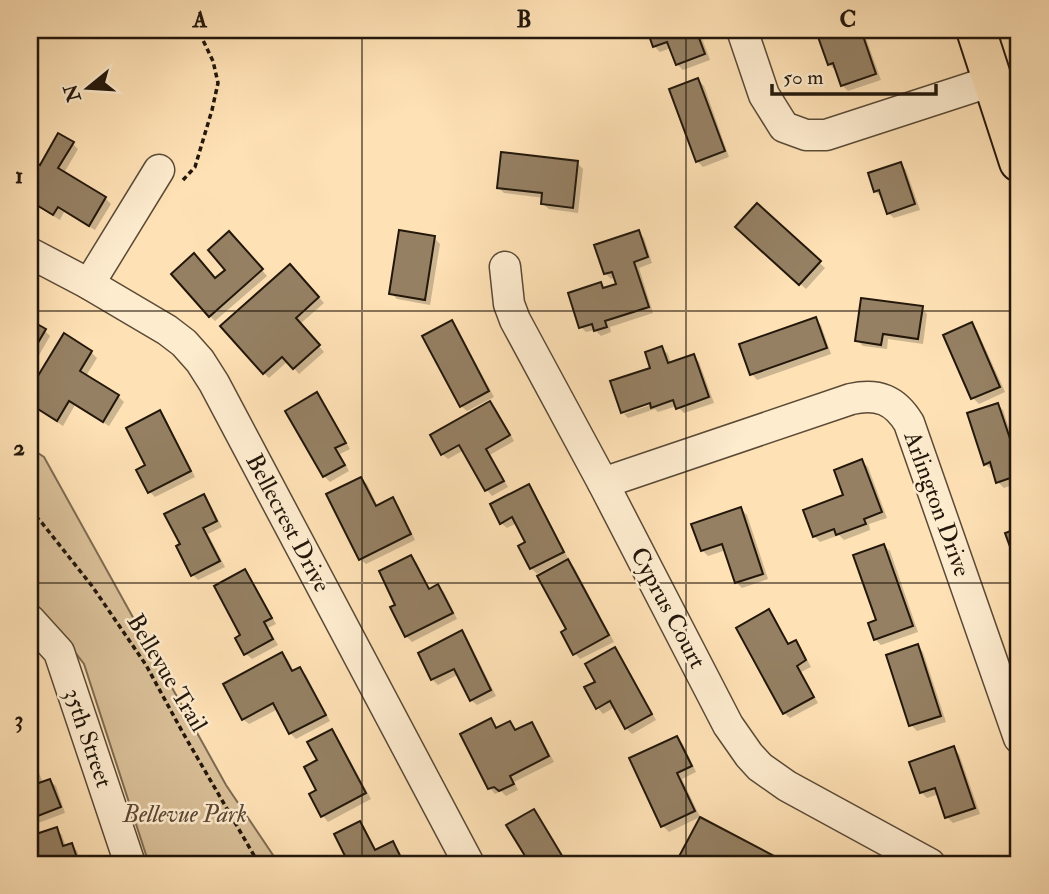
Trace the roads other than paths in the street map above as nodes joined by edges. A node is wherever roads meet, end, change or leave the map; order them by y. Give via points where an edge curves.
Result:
1 (742, 30) edge
2 (976, 30) edge
3 (992, 81) junction
4 (1019, 162) edge
5 (171, 175) road end
6 (30, 253) edge
7 (505, 267) dead end
8 (89, 284) junction
9 (603, 483) junction
10 (30, 620) edge
11 (1019, 737) edge
12 (130, 864) edge
13 (469, 864) edge
14 (930, 864) edge

1 - 3 street via 764,95 784,127 806,135 827,135
2 - 3 main road
3 - 4 main road
5 - 8 street
6 - 8 street, Bellecrest Drive
7 - 9 street, Cyprus Court via 515,320
8 - 13 street, Bellecrest Drive via 167,330 200,361
9 - 11 street, Arlington Drive via 862,396 894,405 909,424
9 - 14 street, Cyprus Court via 728,725 749,755 787,786
10 - 12 street, 35th Street via 59,652

